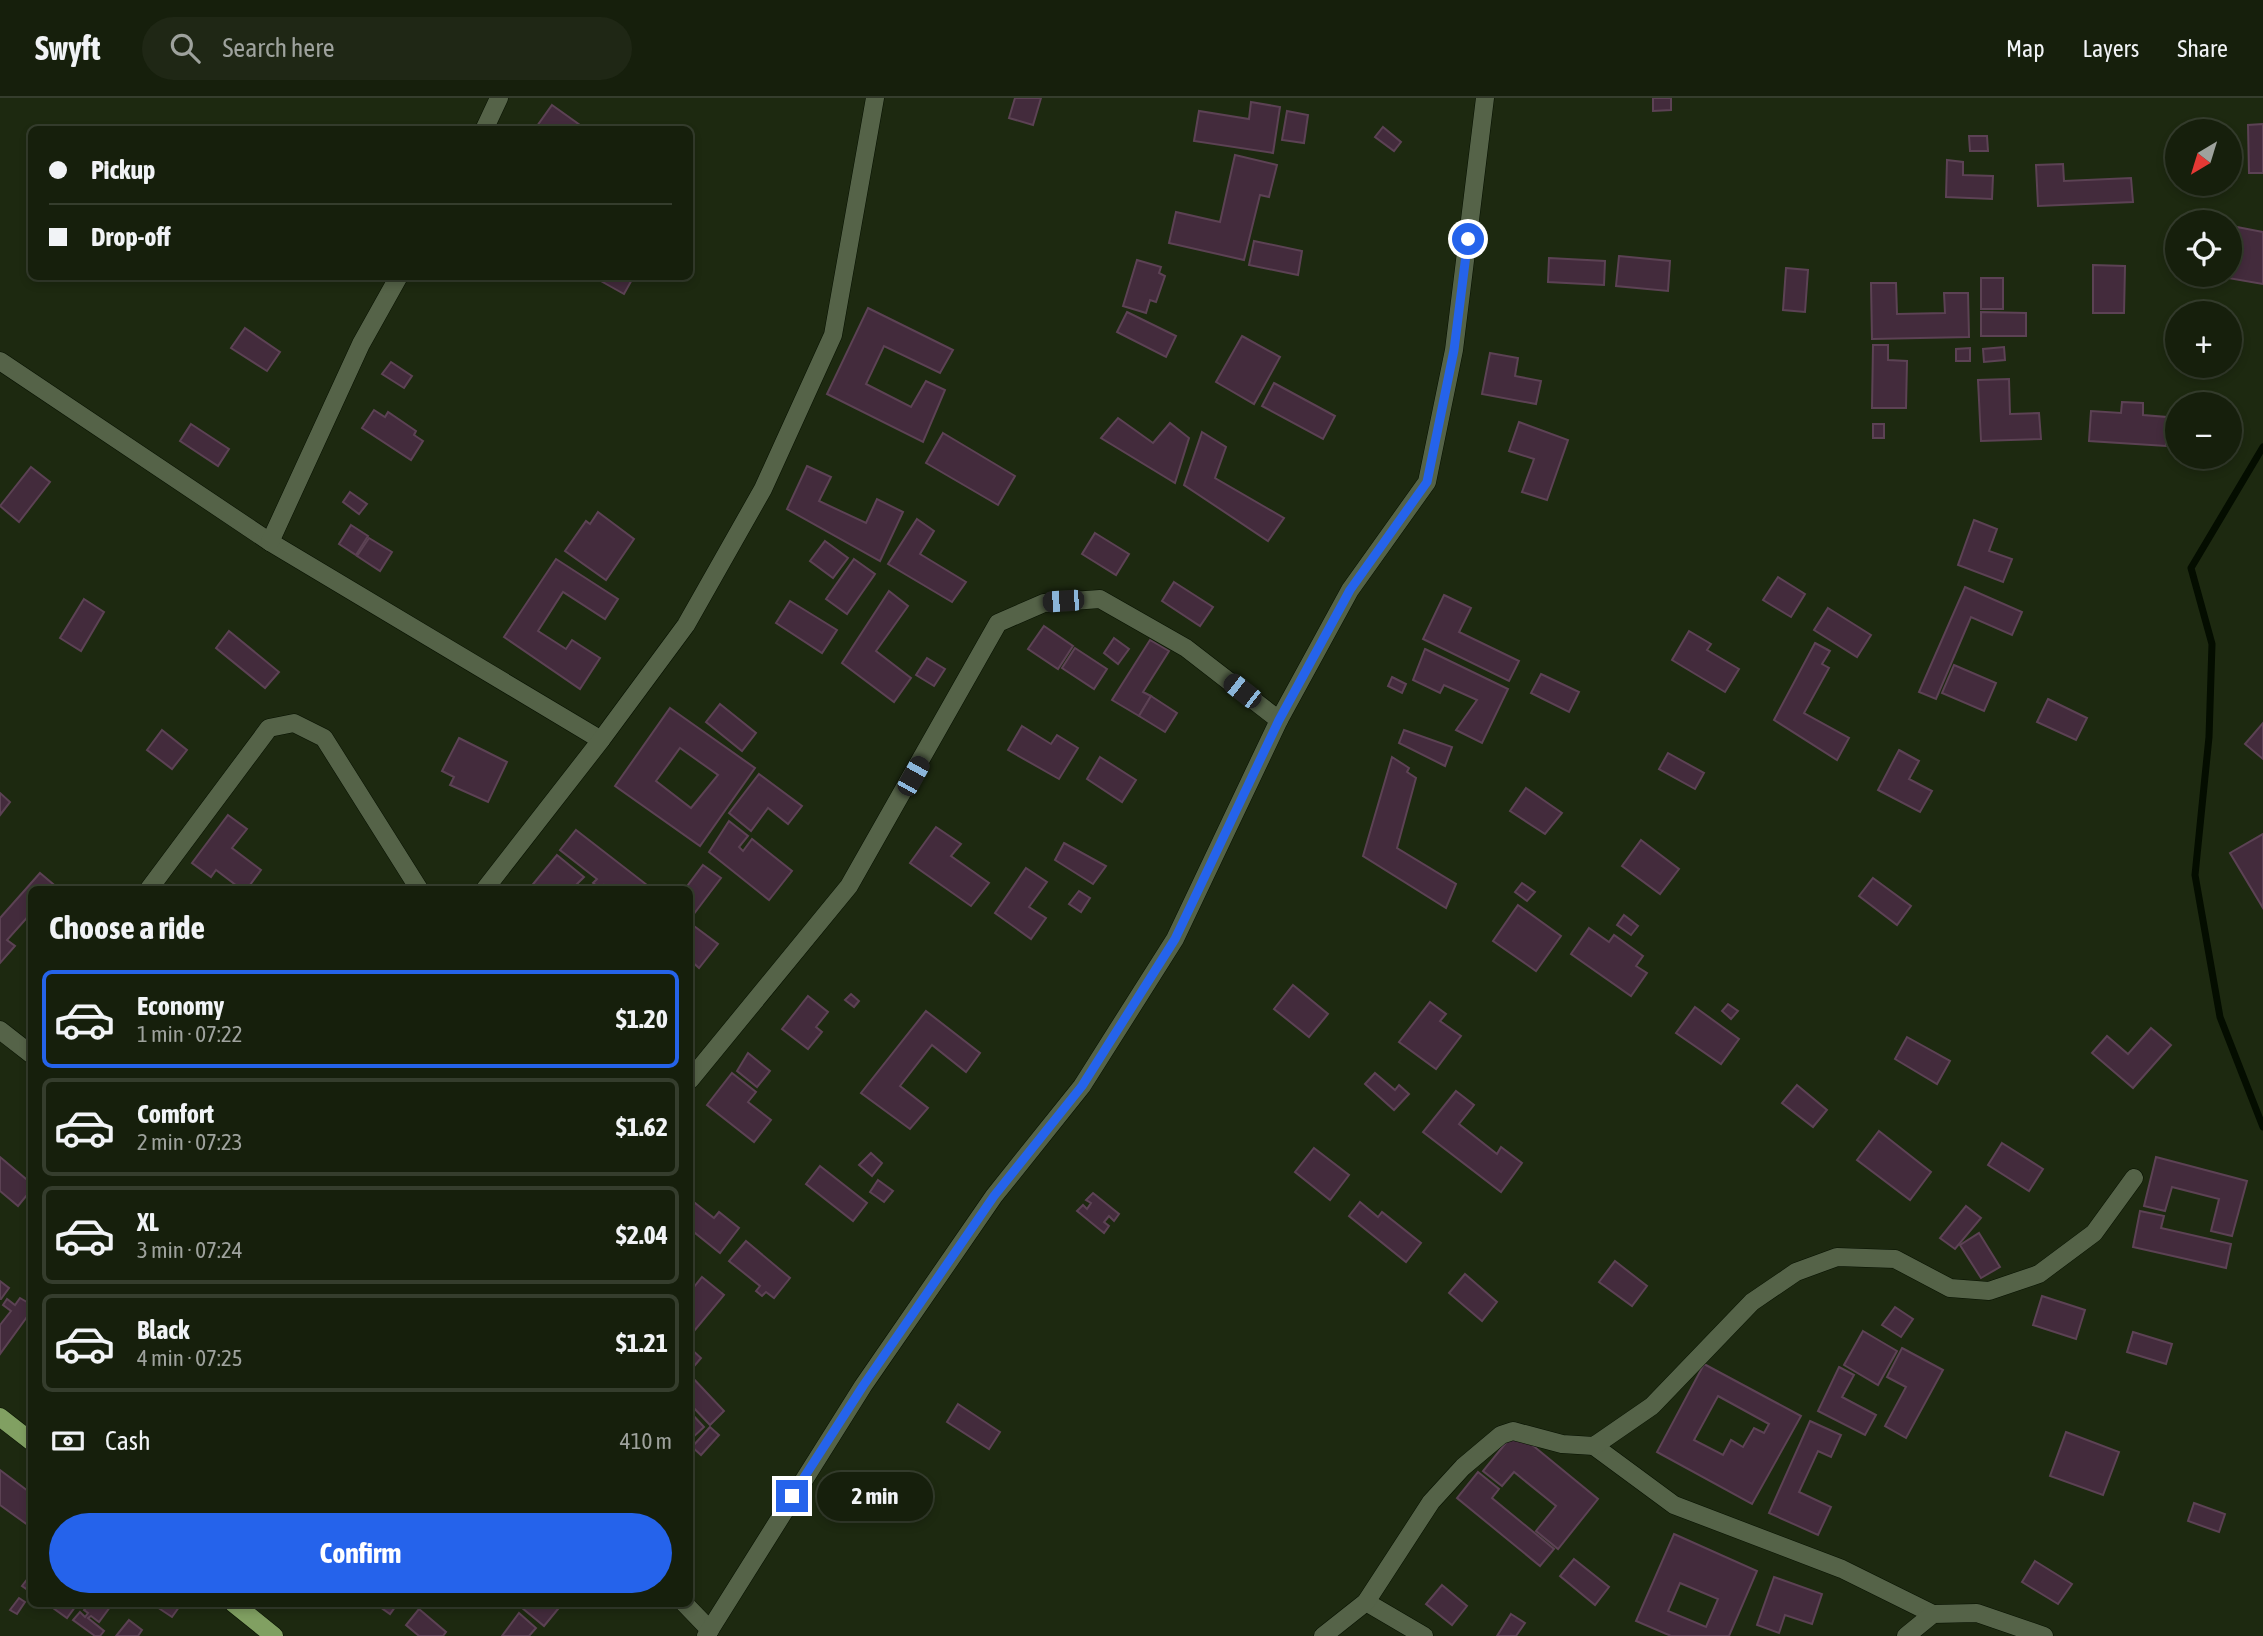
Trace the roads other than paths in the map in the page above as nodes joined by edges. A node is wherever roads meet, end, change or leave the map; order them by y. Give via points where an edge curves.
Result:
1 (499, 98) edge
2 (875, 98) edge
3 (1485, 98) edge
4 (486, 126) edge
5 (397, 280) edge
6 (0, 361) edge
7 (270, 542) junction
8 (1279, 720) junction
9 (601, 740) junction
10 (151, 886) edge
11 (416, 886) edge
12 (487, 886) edge
13 (0, 1030) edge
14 (28, 1051) edge
15 (693, 1076) edge
16 (2134, 1178) dead end
17 (0, 1417) edge
18 (28, 1439) edge
19 (1594, 1446) junction
20 (1366, 1602) junction
21 (238, 1607) edge
22 (687, 1607) edge
23 (1933, 1614) junction
24 (708, 1633) edge
25 (274, 1636) edge
26 (1323, 1636) edge
27 (1424, 1636) edge
28 (1906, 1636) edge
29 (2044, 1636) edge

1 - 4 street
2 - 9 street via 833,335 763,489 686,625
3 - 8 street via 1454,350 1427,482 1350,590
5 - 7 street via 361,344
6 - 7 street
7 - 9 street
8 - 15 street via 1186,648 1100,599 1044,603 998,623 849,886
8 - 24 street via 1175,939 1082,1086 994,1196 863,1386
9 - 12 street
10 - 11 street via 269,728 294,723 324,738
13 - 14 street
16 - 19 street via 2094,1233 2039,1274 1989,1291 1950,1288 1895,1259 1838,1257 1796,1272 1752,1302 1652,1406
17 - 18 main road
19 - 20 street via 1513,1432 1501,1435 1431,1502
19 - 23 street via 1674,1505 1842,1569
20 - 26 street
20 - 27 street
21 - 25 main road
22 - 24 street
23 - 28 street
23 - 29 street via 1977,1613

